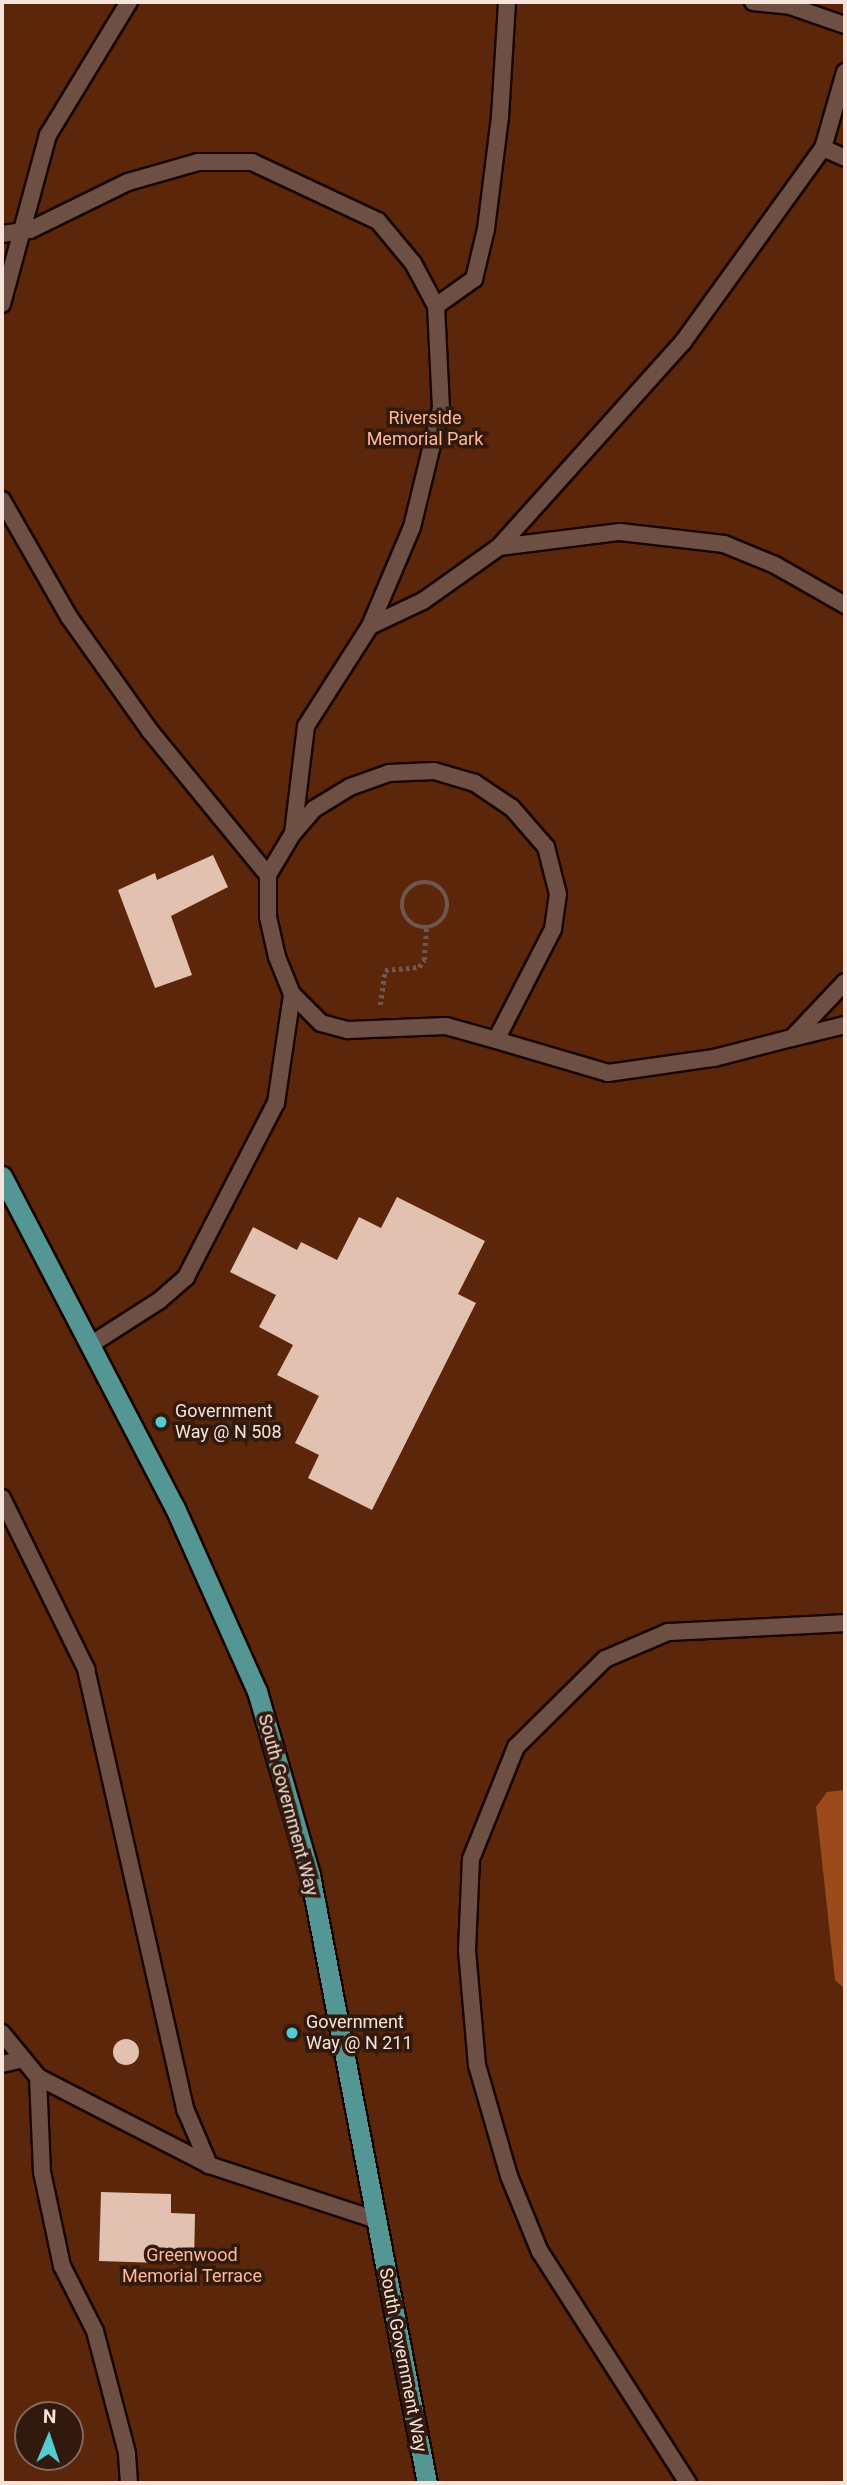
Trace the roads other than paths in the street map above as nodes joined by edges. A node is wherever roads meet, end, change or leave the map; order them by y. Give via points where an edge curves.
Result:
1 (129, 2) edge
2 (507, 2) edge
3 (753, 2) edge
4 (845, 25) edge
5 (845, 72) edge
6 (823, 148) junction
7 (845, 158) edge
8 (20, 231) junction
9 (2, 234) edge
10 (2, 304) edge
11 (436, 306) junction
12 (2, 500) edge
13 (499, 547) junction
14 (845, 605) edge
15 (370, 626) junction
16 (293, 833) junction
17 (268, 875) junction
18 (845, 982) edge
19 (292, 993) junction
20 (845, 1026) edge
21 (792, 1038) junction
22 (496, 1040) junction
23 (2, 1176) edge
24 (90, 1345) junction
25 (2, 1497) edge
26 (845, 1623) edge
27 (2, 2033) edge
28 (23, 2059) junction
29 (2, 2064) edge
30 (38, 2077) junction
31 (209, 2165) junction
32 (376, 2220) junction
33 (129, 2483) edge
34 (427, 2483) edge
35 (688, 2483) edge

1 - 8 lane via 48,135
2 - 11 lane via 500,117 486,229 474,279
3 - 4 lane via 790,6
5 - 6 lane
6 - 7 lane
6 - 13 lane via 683,342
8 - 9 lane
8 - 10 lane
8 - 11 lane via 128,182 198,162 252,162 378,221 413,263
11 - 15 lane via 441,408 412,527
12 - 17 lane via 83,638 150,731
13 - 14 lane via 620,532 724,544 775,565
13 - 15 lane via 423,601
15 - 16 lane via 306,726
16 - 17 lane
16 - 22 lane via 314,810 350,787 390,773 434,771 475,783 512,808 546,847 558,894 553,929
17 - 19 lane via 268,917 276,957
18 - 21 lane
19 - 22 lane via 321,1023 348,1030 446,1026
19 - 24 lane via 276,1103 186,1277 160,1300
20 - 21 lane
21 - 22 lane via 714,1058 608,1073
23 - 24 main road, South Government Way
24 - 32 main road, South Government Way via 175,1508 257,1690 310,1875
25 - 31 lane via 86,1669 186,2111
26 - 35 lane via 668,1632 605,1659 516,1747 471,1859 467,1950 477,2065 509,2176 540,2252
27 - 28 lane
28 - 29 lane
28 - 30 lane
30 - 31 lane
30 - 33 lane via 42,2172 62,2266 95,2331 127,2453
31 - 32 lane
32 - 34 main road, South Government Way

